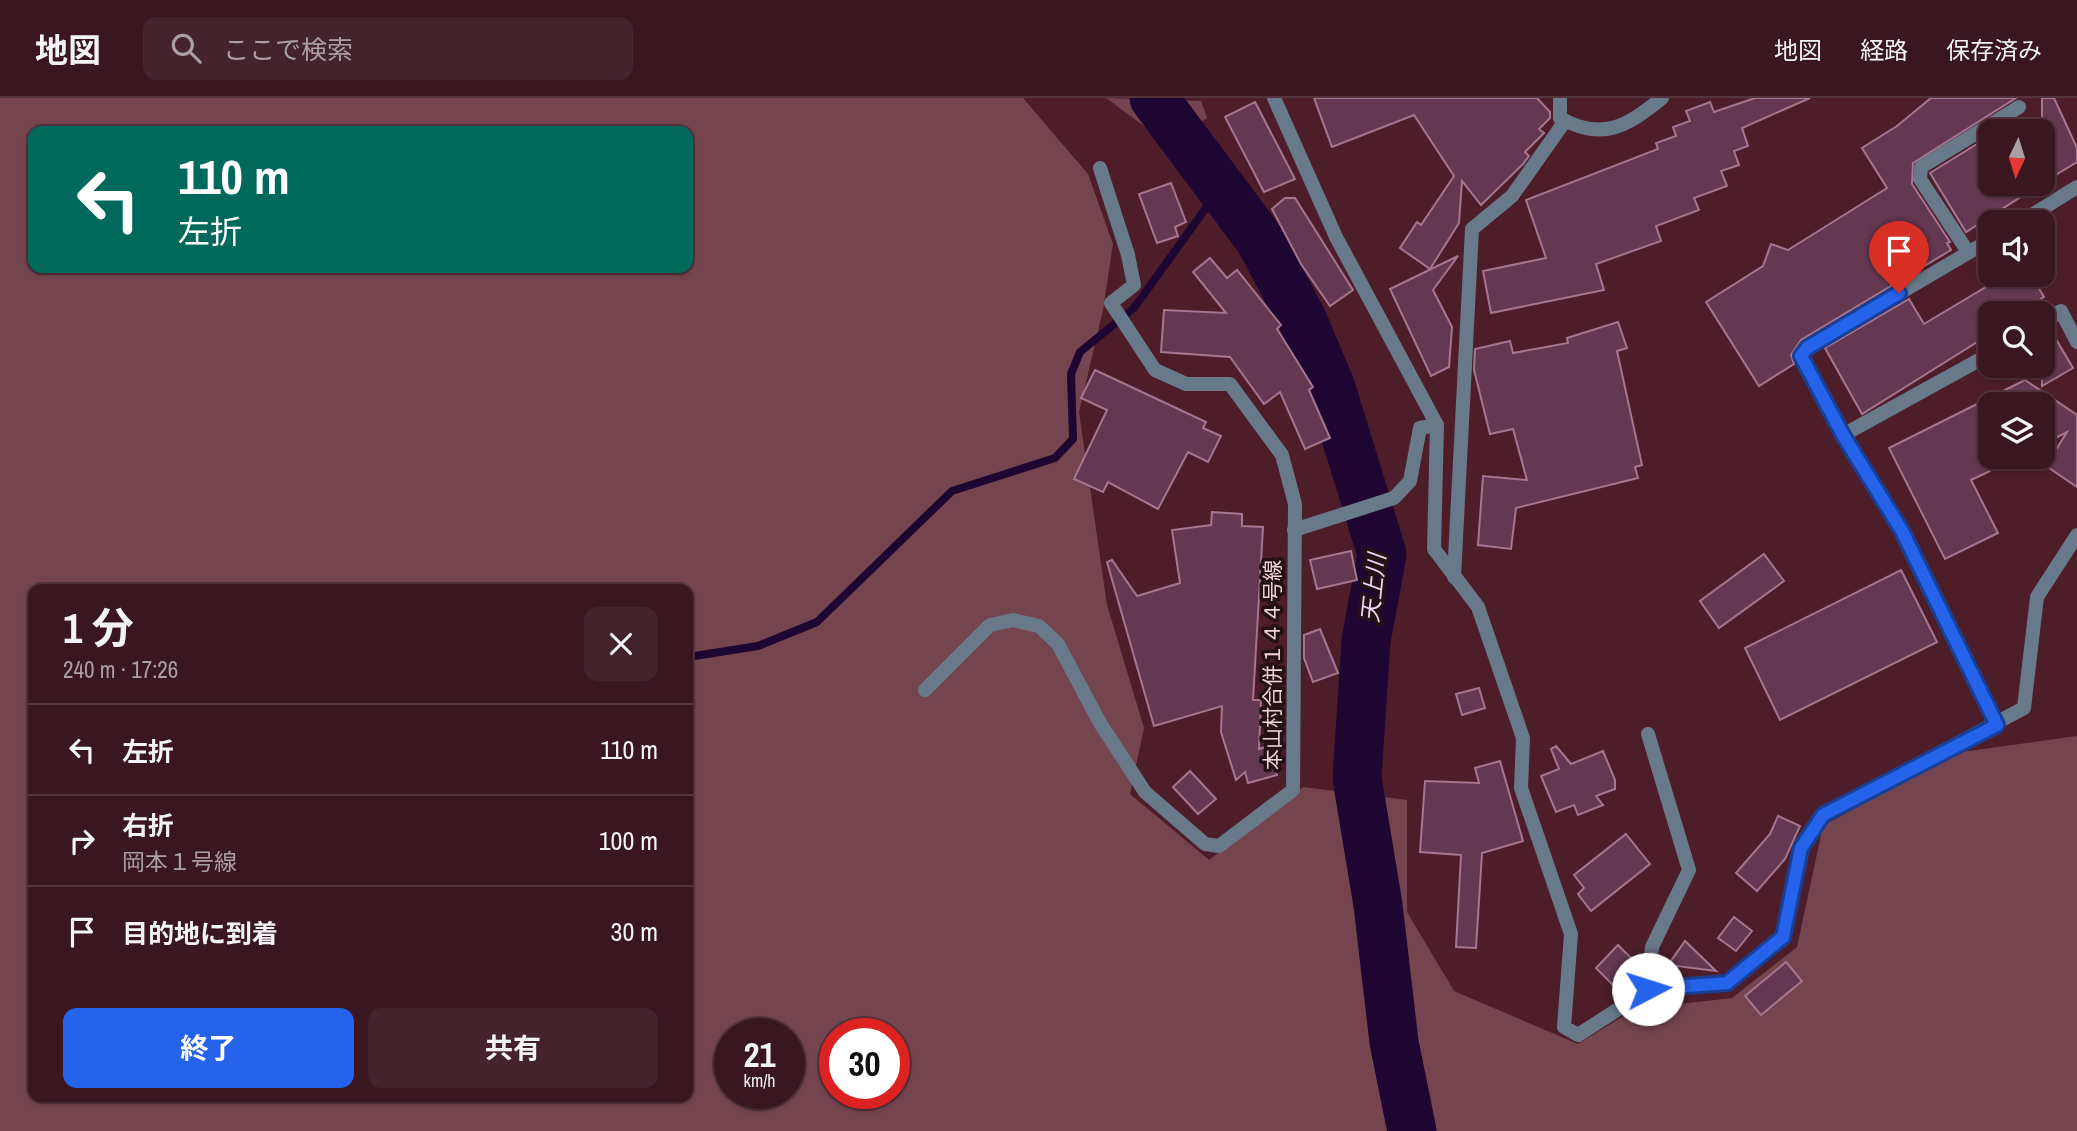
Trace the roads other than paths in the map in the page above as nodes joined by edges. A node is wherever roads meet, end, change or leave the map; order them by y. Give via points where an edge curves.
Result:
1 (1274, 98) edge
2 (1560, 98) edge
3 (1662, 98) edge
4 (2019, 107) dead end
5 (1564, 121) junction
6 (1100, 168) dead end
7 (2077, 187) edge
8 (2040, 210) edge
9 (1978, 247) edge
10 (1968, 252) junction
11 (2055, 315) edge
12 (2077, 342) edge
13 (1978, 361) edge
14 (1437, 425) junction
15 (1843, 435) junction
16 (1294, 530) junction
17 (2077, 535) edge
18 (1454, 577) junction
19 (925, 690) dead end
20 (1997, 725) junction
21 (1648, 734) dead end
22 (1648, 989) junction

1 - 14 street via 1336,237
2 - 5 street
3 - 5 street via 1628,125 1583,130
4 - 10 street via 1921,167 1920,179
5 - 18 street via 1512,196 1472,229
6 - 16 street, 本山村合併１４４号線 via 1134,285 1111,303 1155,370 1186,384 1230,384 1282,455 1295,504
7 - 8 street
9 - 10 street
10 - 15 street via 1804,351 1801,356
11 - 12 street via 2061,311
13 - 15 street
14 - 16 street via 1420,428 1410,481 1394,498
14 - 18 street via 1434,549
15 - 20 street via 1902,531
16 - 19 street, 本山村合併１４４号線 via 1293,790 1219,846 1205,845 1145,792 1100,723 1058,644 1039,626 1013,620 990,625
17 - 20 street via 2037,597 2024,708
18 - 22 street via 1478,607 1522,738 1521,788 1571,934 1564,1027 1578,1035
20 - 22 street via 1823,815 1801,848 1783,937 1727,983
21 - 22 street via 1689,870 1653,947

